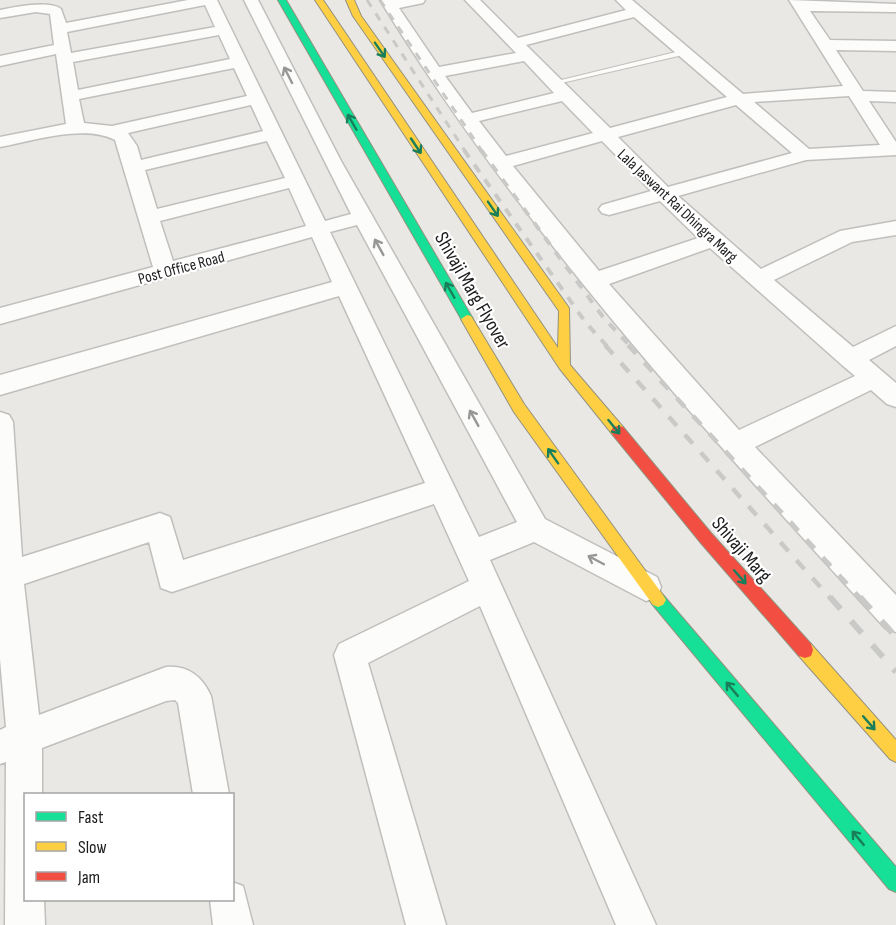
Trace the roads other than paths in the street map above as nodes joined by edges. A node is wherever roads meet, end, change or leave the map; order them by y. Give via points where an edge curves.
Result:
1 (210, 0) edge
2 (251, 0) edge
3 (282, 0) edge
4 (319, 0) edge
5 (350, 0) edge
6 (418, 0) edge
7 (473, 0) edge
8 (623, 0) edge
9 (389, 2) edge
10 (798, 3) edge
11 (896, 8) edge
12 (637, 12) junction
13 (0, 14) edge
14 (60, 29) junction
15 (224, 30) junction
16 (825, 45) junction
17 (896, 46) edge
18 (522, 50) junction
19 (684, 52) junction
20 (64, 53) junction
21 (0, 61) edge
22 (240, 62) junction
23 (435, 73) junction
24 (559, 89) junction
25 (856, 94) junction
26 (71, 96) junction
27 (896, 96) edge
28 (257, 99) junction
29 (740, 99) junction
30 (467, 119) junction
31 (76, 130) junction
32 (111, 131) junction
33 (273, 134) junction
34 (606, 136) junction
35 (0, 142) edge
36 (894, 150) edge
37 (806, 155) junction
38 (501, 163) junction
39 (135, 167) junction
40 (296, 182) junction
41 (665, 195) junction
42 (609, 209) dead end
43 (149, 217) junction
44 (362, 217) junction
45 (896, 228) edge
46 (319, 230) junction
47 (712, 240) junction
48 (165, 271) junction
49 (759, 279) junction
50 (594, 281) junction
51 (345, 286) junction
52 (0, 316) edge
53 (896, 335) edge
54 (851, 359) junction
55 (564, 366) junction
56 (874, 378) junction
57 (0, 385) edge
58 (896, 397) edge
59 (0, 422) edge
60 (734, 445) junction
61 (1, 473) edge
62 (441, 489) junction
63 (535, 528) junction
64 (472, 554) junction
65 (8, 574) junction
66 (486, 587) junction
67 (648, 588) junction
68 (896, 617) edge
69 (12, 743) edge
70 (896, 753) edge
71 (211, 793) edge
72 (896, 882) edge
73 (229, 901) edge
74 (25, 925) edge
75 (233, 925) edge
76 (426, 925) edge
77 (636, 925) edge

1 - 14 street
1 - 15 street
44 -> 2 street
67 -> 3 main road, Shivaji Marg Flyover via 519,408
4 -> 55 main road, Shivaji Marg Flyover
5 -> 55 main road via 357,16 565,311
6 - 9 street
7 - 18 street, Lala Jaswant Rai Dhingra Marg
8 - 12 street
9 - 23 street
10 - 11 street
10 - 16 street
12 - 18 street
12 - 19 street
13 - 14 street via 54,9
14 - 20 street
15 - 20 street
15 - 22 street
16 - 17 street
16 - 25 street
18 - 23 street
18 - 24 street, Lala Jaswant Rai Dhingra Marg
19 - 24 lane
19 - 29 street
20 - 21 street
20 - 26 street
22 - 26 street
22 - 28 street
23 - 30 street
24 - 30 street
24 - 34 street, Lala Jaswant Rai Dhingra Marg
25 - 27 street
25 - 29 street via 780,94
25 - 36 street
26 - 31 street
28 - 32 street
28 - 33 street
29 - 34 street
29 - 37 street
30 - 38 street
31 - 32 street
31 - 35 street
32 - 39 street via 122,136
33 - 39 street
33 - 40 street
34 - 38 street
34 - 41 street, Lala Jaswant Rai Dhingra Marg
36 - 37 street
37 - 41 street
38 - 50 street
39 - 43 street
40 - 43 street
40 - 46 street
41 - 42 street
41 - 47 street, Lala Jaswant Rai Dhingra Marg
43 - 48 street
44 - 46 street, Post Office Road
63 -> 44 street
45 - 49 street via 848,236
46 - 48 street, Post Office Road
46 - 51 street
47 - 49 street, Lala Jaswant Rai Dhingra Marg
47 - 50 street
48 - 52 street, Post Office Road
49 - 54 street, Lala Jaswant Rai Dhingra Marg
50 - 60 street
51 - 57 street
51 - 62 street
53 - 54 street
54 - 56 street, Lala Jaswant Rai Dhingra Marg
55 -> 70 main road, Shivaji Marg via 706,538
56 - 58 street, Lala Jaswant Rai Dhingra Marg
56 - 60 street
59 - 61 street
60 - 68 street
61 - 65 street
62 - 64 street
62 - 65 street via 172,578 160,526
63 - 64 street
67 -> 63 street
64 - 66 street
65 - 69 street
66 - 76 street via 350,655
66 - 77 street
72 -> 67 main road
69 - 71 street via 179,682 194,696
69 - 74 street
73 - 75 street

